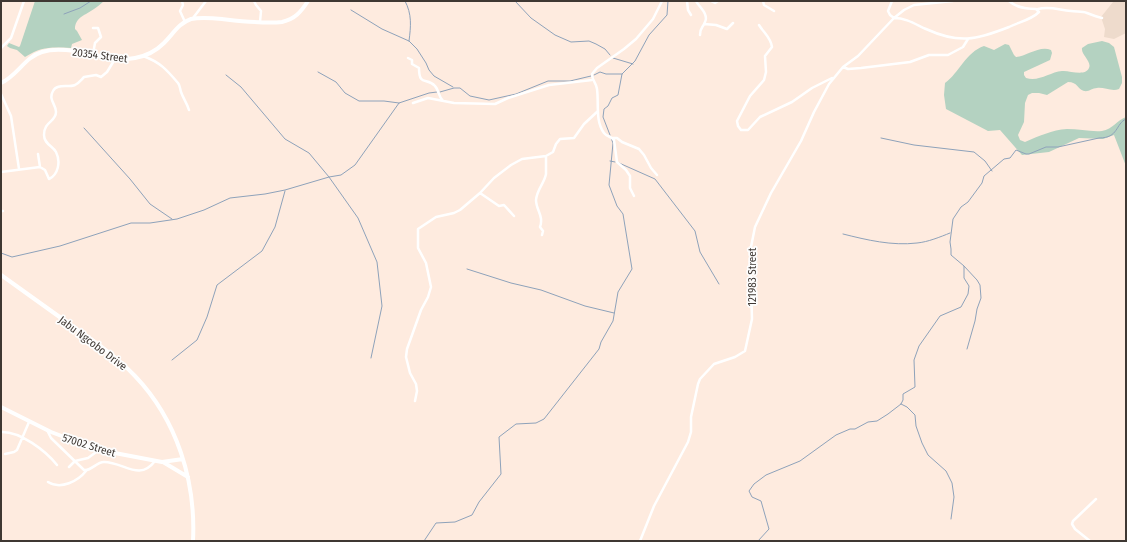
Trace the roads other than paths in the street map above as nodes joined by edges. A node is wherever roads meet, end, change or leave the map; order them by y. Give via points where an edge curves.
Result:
1 (24, 1) edge
2 (182, 1) edge
3 (206, 1) edge
4 (308, 1) edge
5 (662, 1) edge
6 (687, 1) edge
7 (696, 1) edge
8 (710, 1) edge
9 (718, 1) edge
10 (763, 1) edge
11 (892, 1) edge
12 (953, 1) edge
13 (1008, 1) edge
14 (254, 2) edge
15 (1038, 10) junction
16 (774, 11) dead end
17 (691, 16) dead end
18 (894, 18) junction
19 (1102, 18) dead end
20 (191, 20) junction
21 (185, 22) junction
22 (260, 22) junction
23 (733, 23) dead end
24 (704, 24) junction
25 (759, 25) dead end
26 (93, 28) dead end
27 (700, 35) dead end
28 (968, 39) junction
29 (1, 48) edge
30 (93, 54) junction
31 (143, 56) junction
32 (408, 58) dead end
33 (115, 59) junction
34 (843, 67) junction
35 (834, 76) junction
36 (592, 77) junction
37 (1, 83) edge
38 (1, 94) edge
39 (2, 101) edge
40 (443, 101) junction
41 (413, 103) dead end
42 (189, 110) dead end
43 (598, 111) junction
44 (611, 137) junction
45 (38, 154) dead end
46 (546, 156) junction
47 (40, 166) junction
48 (19, 169) junction
49 (1, 172) edge
50 (657, 175) dead end
51 (480, 193) junction
52 (634, 196) dead end
53 (514, 216) dead end
54 (542, 236) dead end
55 (1, 275) edge
56 (415, 401) dead end
57 (1, 407) edge
58 (29, 422) junction
59 (47, 430) junction
60 (1, 432) edge
61 (22, 439) junction
62 (99, 450) junction
63 (5, 454) dead end
64 (183, 459) junction
65 (155, 461) junction
66 (75, 462) junction
67 (162, 462) junction
68 (57, 465) dead end
69 (69, 467) dead end
70 (86, 471) junction
71 (188, 477) junction
72 (48, 482) dead end
73 (1096, 499) dead end
74 (193, 541) edge
75 (640, 541) edge
76 (1090, 541) edge

1 - 29 street via 11,38
2 - 21 street via 180,11
3 - 20 street
4 - 22 street, 20354 Street via 291,19 277,23
5 - 36 street via 653,20 636,39 606,61
6 - 17 street
7 - 24 street via 705,14
8 - 9 street
10 - 16 street via 764,5
11 - 18 street via 888,10
12 - 18 street, 121983 Street via 910,6
13 - 15 street via 1023,9
14 - 22 street via 261,11
15 - 19 street via 1056,8
15 - 28 street via 1038,13 1029,19 988,35
18 - 28 street via 906,19 945,37
18 - 34 street, 121983 Street via 858,56
20 - 21 street, 20354 Street
20 - 22 street, 20354 Street via 205,18
21 - 31 street, 20354 Street via 160,47
23 - 24 street via 727,29
24 - 27 street via 700,29
25 - 35 street via 772,47 764,57 764,80 750,96 737,121 741,130 748,130 760,117 792,102
26 - 30 street via 98,28 101,37 95,43
28 - 34 street via 962,47 948,55 929,55 910,62 861,68
30 - 33 street, 20354 Street
30 - 37 street, 20354 Street via 60,50 43,51 31,57 10,78
31 - 33 street, 20354 Street
31 - 42 street via 169,71 179,84
32 - 40 street via 412,60 412,64 420,68 421,80 436,87
33 - 47 street via 101,77 84,77 79,83 63,85 52,92 51,98 56,113 46,124 44,137 47,144 56,152 59,163 56,172 48,179
34 - 35 street, 121983 Street
35 - 75 street, 121983 Street via 755,226 750,252 752,319 745,351 714,364 699,381 688,442 654,506
36 - 40 street via 549,85 495,104
36 - 43 street via 596,87
38 - 39 street
39 - 48 street via 12,122
40 - 41 street via 428,98
43 - 44 street via 600,126 605,134
43 - 46 street via 575,137 560,139 553,152
44 - 50 street via 639,149
44 - 52 street via 615,143 617,164 629,174 630,188
45 - 47 street
46 - 51 street via 516,161 505,168
46 - 54 street via 546,173 537,192 536,201 542,217
47 - 48 street
48 - 49 street
51 - 53 street via 499,206 504,205
51 - 56 street via 457,212 436,217 418,228 418,248 426,263 431,287 407,349 409,370 416,384
55 - 64 street, Jabu Ngcobo Drive via 113,356 135,376 161,411
57 - 58 street, 57002 Street
58 - 59 street, 57002 Street
58 - 61 street
59 - 62 street, 57002 Street
59 - 66 street via 50,438
60 - 61 street via 12,433
61 - 63 street via 15,452
61 - 68 street via 52,458
62 - 65 street, 57002 Street
62 - 66 street via 88,458
64 - 67 street, 57002 Street
64 - 71 street, Jabu Ngcobo Drive
65 - 67 street, 57002 Street
65 - 70 street via 142,471 104,462
66 - 69 street
66 - 70 street
67 - 71 street
70 - 72 street via 73,482 55,485
71 - 74 street, Jabu Ngcobo Drive via 193,515
73 - 76 street via 1072,524

